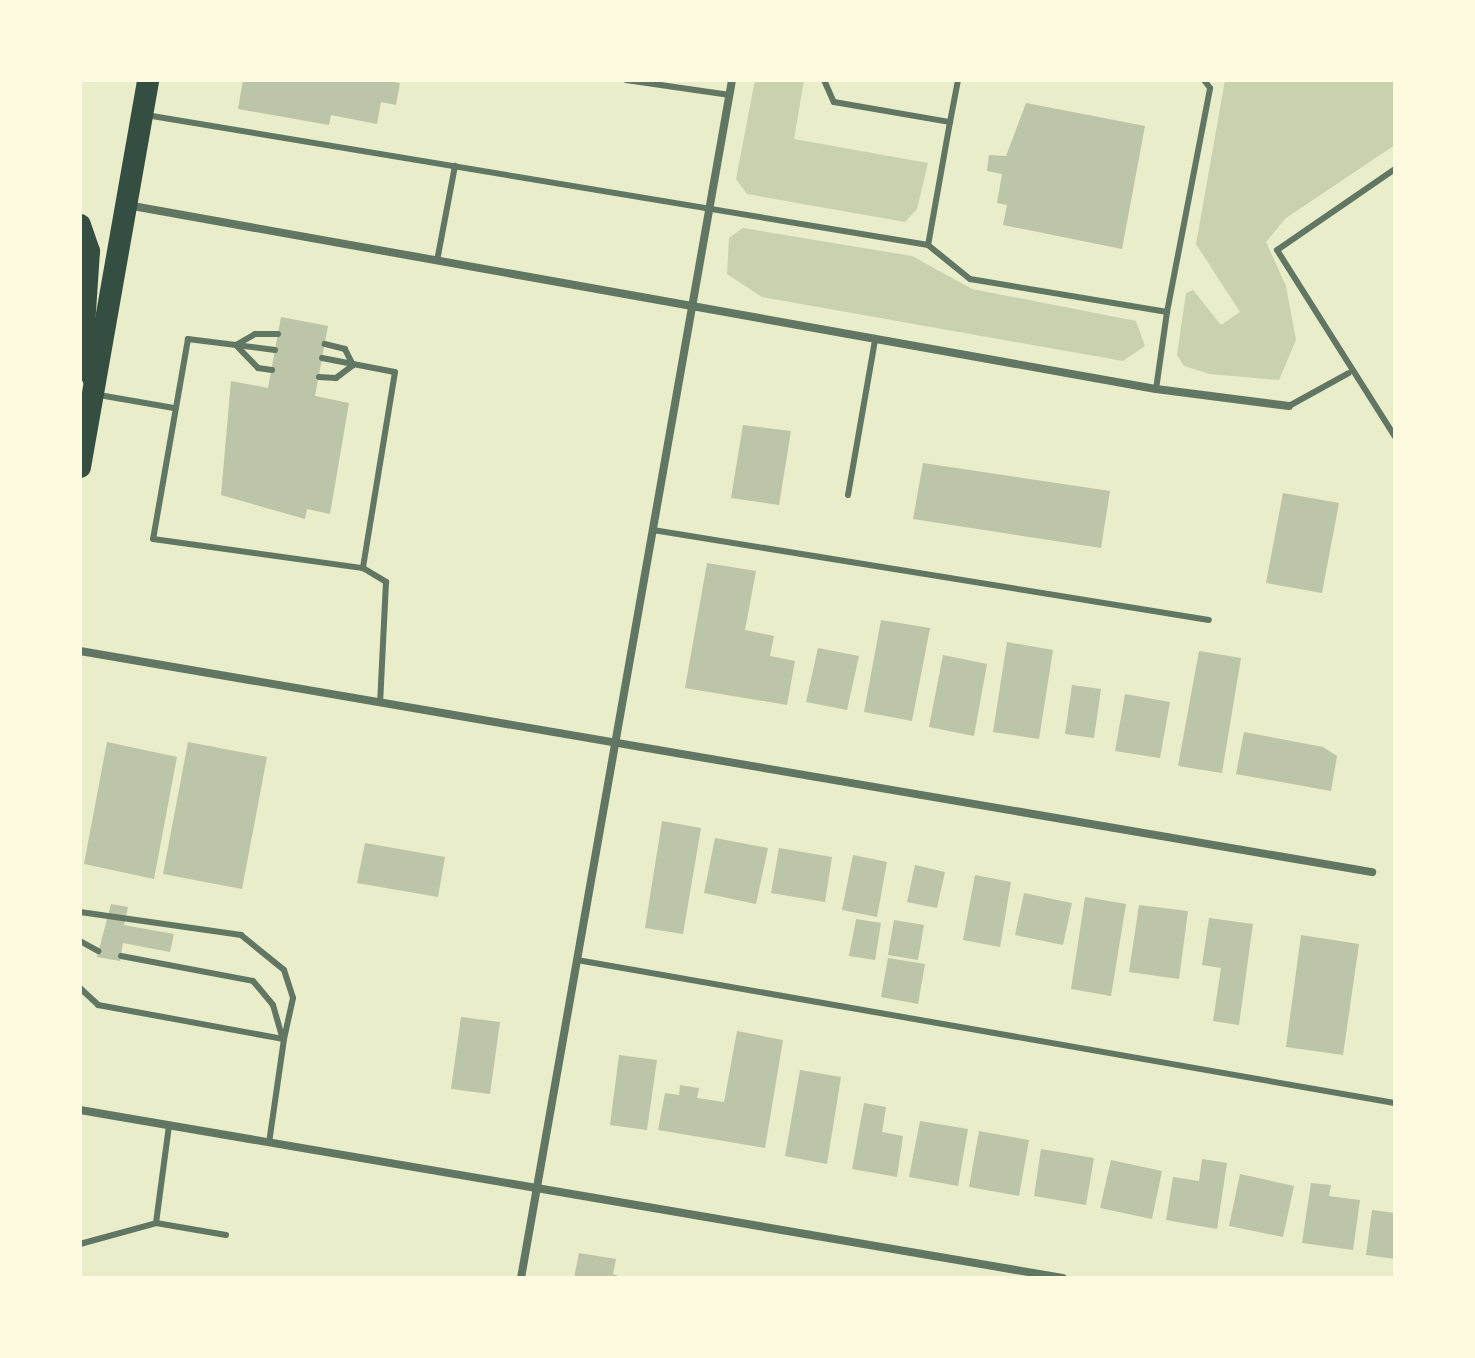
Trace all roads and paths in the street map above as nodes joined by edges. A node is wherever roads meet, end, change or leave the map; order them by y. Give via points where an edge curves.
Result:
1 (148, 80) edge
2 (626, 80) edge
3 (732, 80) edge
4 (824, 80) edge
5 (958, 80) edge
6 (1204, 80) edge
7 (730, 95) junction
8 (142, 114) junction
9 (950, 122) junction
10 (455, 166) junction
11 (1395, 169) edge
12 (126, 205) junction
13 (710, 206) junction
14 (80, 225) edge
15 (928, 245) junction
16 (437, 262) junction
17 (692, 308) junction
18 (1167, 312) junction
19 (278, 334) dead end
20 (875, 340) junction
21 (325, 344) dead end
22 (236, 345) junction
23 (275, 350) dead end
24 (322, 358) dead end
25 (353, 365) junction
26 (272, 370) dead end
27 (1349, 373) junction
28 (319, 377) dead end
29 (94, 387) junction
30 (1156, 389) junction
31 (1289, 406) joint
32 (174, 408) junction
33 (1395, 437) edge
34 (80, 467) edge
35 (848, 495) dead end
36 (653, 530) junction
37 (363, 568) junction
38 (1209, 620) dead end
39 (80, 651) edge
40 (380, 703) junction
41 (615, 743) junction
42 (1372, 872) dead end
43 (80, 912) edge
44 (80, 941) edge
45 (98, 951) dead end
46 (121, 956) dead end
47 (577, 960) junction
48 (80, 988) edge
49 (284, 1039) junction
50 (1395, 1103) edge
51 (80, 1110) edge
52 (169, 1126) junction
53 (269, 1143) junction
54 (537, 1189) junction
55 (156, 1223) junction
56 (226, 1235) dead end
57 (80, 1244) edge
58 (521, 1278) edge
59 (1063, 1278) edge

1 - 8 highway
2 - 7 lane
3 - 7 street
4 - 9 lane via 834,102
5 - 9 lane
6 - 18 lane via 1210,88
7 - 13 street
8 - 10 lane
8 - 12 highway
9 - 15 lane
10 - 13 lane
10 - 16 lane
11 - 27 lane via 1277,250
12 - 16 street
12 - 29 highway
13 - 15 lane
13 - 17 street
14 - 29 highway via 89,262 82,356
15 - 18 lane via 970,279
16 - 17 street
17 - 20 street
17 - 36 street
18 - 30 lane
19 - 22 lane via 255,334
20 - 30 street
20 - 35 lane
21 - 25 lane via 345,349
22 - 23 lane
22 - 26 lane via 258,368
22 - 32 lane via 188,339
24 - 25 lane
25 - 28 lane via 336,378
25 - 37 lane via 395,372
27 - 31 lane
27 - 33 lane
29 - 32 lane
29 - 34 highway
30 - 31 street
32 - 37 lane via 153,539
36 - 38 lane
36 - 41 street
37 - 40 lane via 386,582 388,597
39 - 40 street
40 - 41 street
41 - 42 street
41 - 47 street
43 - 49 lane via 241,935 284,970 293,998
44 - 45 lane
46 - 49 lane via 253,981 273,1005
47 - 50 lane
47 - 54 street
48 - 49 lane via 98,1005
49 - 53 lane
51 - 52 street
52 - 53 street
52 - 55 lane
53 - 54 street
54 - 58 street
54 - 59 street
55 - 56 lane
55 - 57 lane

